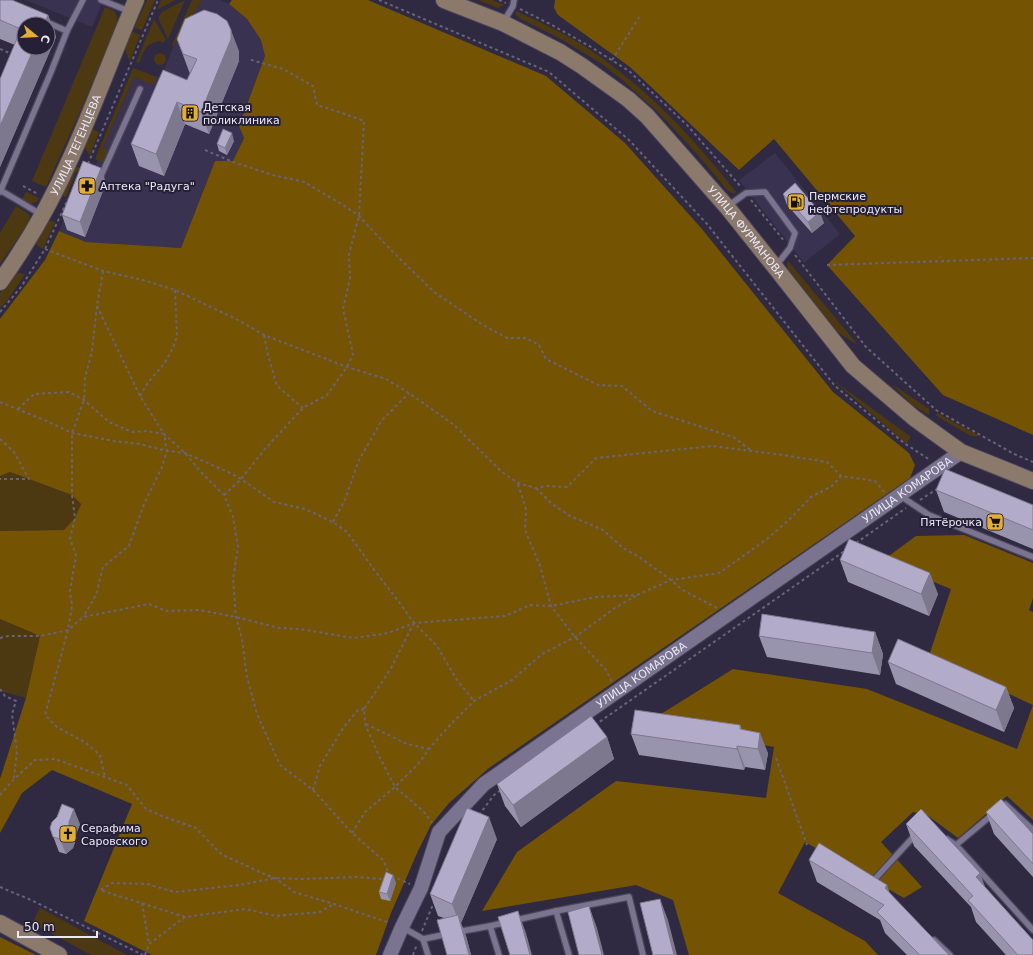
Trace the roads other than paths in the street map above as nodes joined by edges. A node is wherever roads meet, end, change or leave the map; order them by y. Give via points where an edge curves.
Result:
1 (83, 0) edge
2 (101, 0) edge
3 (444, 0) edge
4 (513, 3) edge
5 (134, 6) edge
6 (503, 23) junction
7 (56, 26) edge
8 (67, 31) junction
9 (140, 89) dead end
10 (101, 176) edge
11 (0, 191) edge
12 (727, 207) junction
13 (42, 215) junction
14 (775, 267) junction
15 (0, 282) edge
16 (961, 452) junction
17 (1033, 481) edge
18 (896, 498) junction
19 (1033, 557) edge
20 (921, 828) edge
21 (1033, 830) edge
22 (944, 836) edge
23 (956, 845) junction
24 (868, 877) edge
25 (874, 880) junction
26 (879, 886) edge
27 (556, 911) junction
28 (0, 923) edge
29 (490, 926) junction
30 (402, 927) junction
31 (1033, 930) edge
32 (928, 934) edge
33 (422, 938) junction
34 (59, 955) edge
35 (390, 955) edge
36 (428, 955) edge
37 (499, 955) edge
38 (569, 955) edge
39 (643, 955) edge
40 (950, 955) edge

1 - 8 lane
2 - 5 lane
3 - 6 main road, УЛИЦА ФУРМАНОВА
4 - 6 lane
5 - 13 main road, УЛИЦА ТЕГЕНЦЕВА via 72,156
6 - 12 main road, УЛИЦА ФУРМАНОВА via 560,52 628,99
7 - 8 lane
8 - 11 lane
9 - 10 lane
11 - 13 lane
12 - 14 main road, УЛИЦА ФУРМАНОВА
12 - 14 lane via 746,194 765,192 795,233 790,248
13 - 15 main road, УЛИЦА ТЕГЕНЦЕВА
14 - 16 main road, УЛИЦА ФУРМАНОВА via 853,366 914,418
16 - 17 main road, УЛИЦА ФУРМАНОВА
16 - 18 street, УЛИЦА КОМАРОВА
18 - 19 lane via 913,504 929,515
18 - 30 street, УЛИЦА КОМАРОВА via 484,784 439,832 421,888
20 - 25 lane
21 - 23 lane via 1005,804
22 - 23 lane
23 - 31 lane
24 - 25 lane
25 - 26 lane
27 - 29 lane
27 - 38 lane
27 - 39 lane via 630,897
28 - 34 main road
29 - 33 lane
29 - 37 lane
30 - 33 lane
30 - 35 street, УЛИЦА КОМАРОВА
32 - 40 lane
33 - 36 lane

